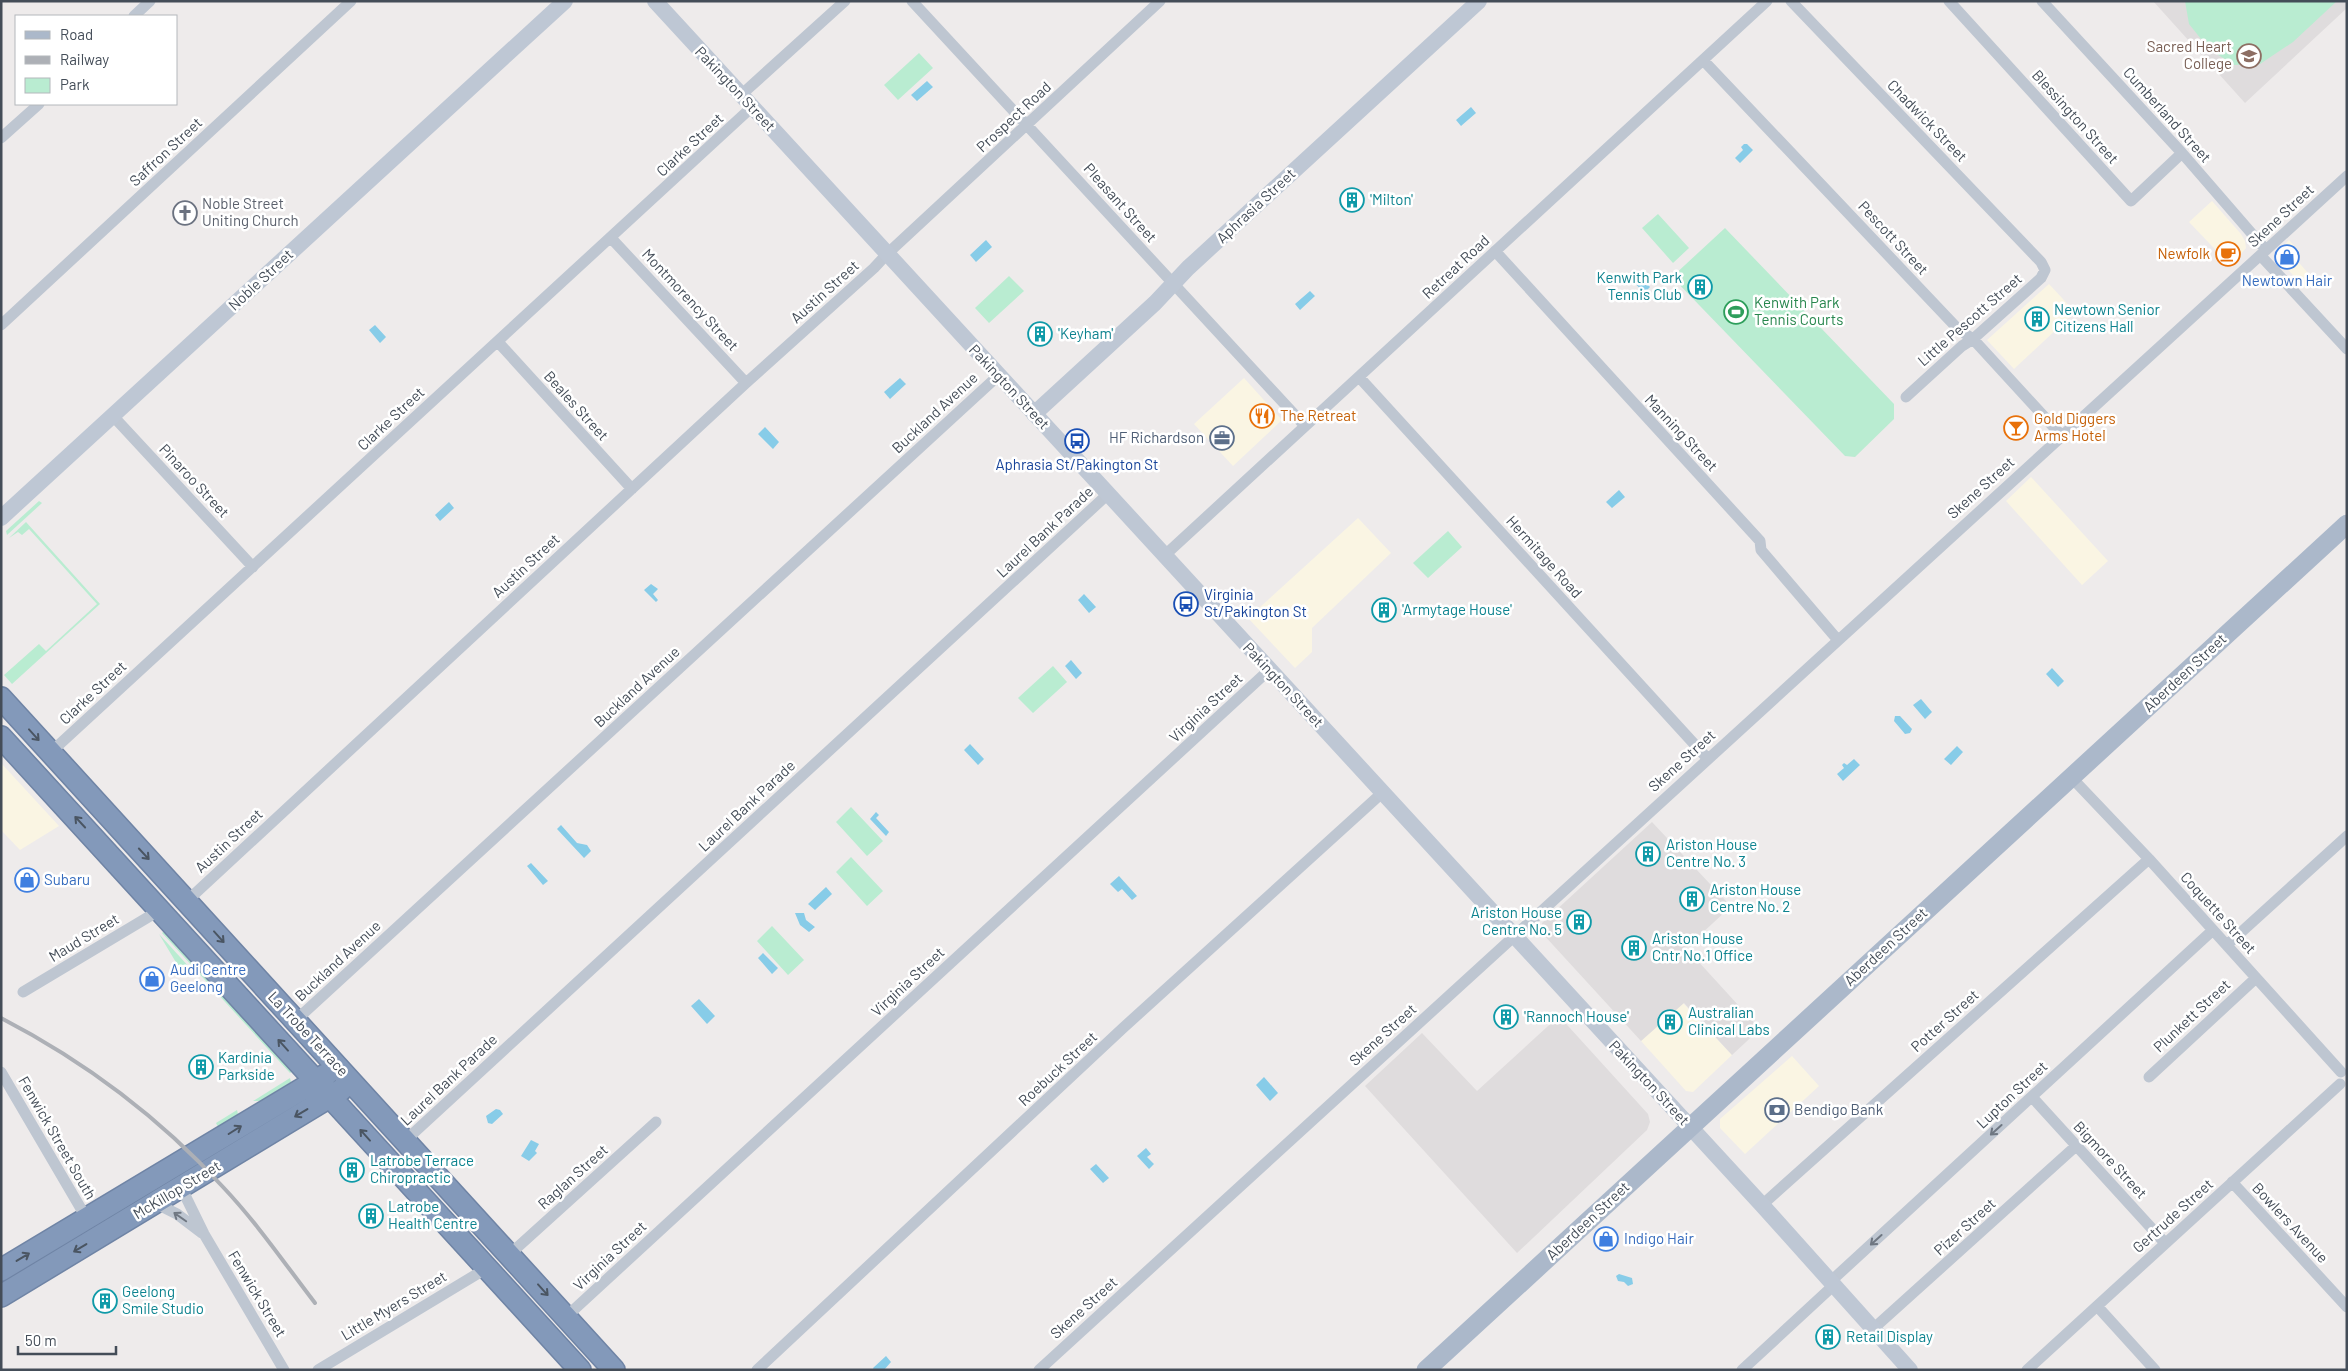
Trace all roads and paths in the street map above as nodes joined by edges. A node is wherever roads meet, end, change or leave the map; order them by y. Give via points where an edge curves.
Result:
1 (150, 1) edge
2 (351, 1) edge
3 (565, 1) edge
4 (655, 1) edge
5 (845, 1) edge
6 (912, 1) edge
7 (1160, 1) edge
8 (1479, 1) edge
9 (1768, 1) edge
10 (1790, 1) edge
11 (1949, 1) edge
12 (2042, 1) edge
13 (135, 15) edge
14 (1703, 60) junction
15 (747, 101) junction
16 (38, 105) edge
17 (1028, 125) junction
18 (1, 138) edge
19 (2182, 153) junction
20 (2347, 176) edge
21 (611, 238) junction
22 (1496, 251) junction
23 (2264, 253) junction
24 (887, 254) junction
25 (2042, 262) joint
26 (1173, 284) junction
27 (1, 325) edge
28 (1973, 340) junction
29 (498, 342) junction
30 (2347, 349) edge
31 (998, 375) junction
32 (1359, 377) junction
33 (746, 383) junction
34 (1906, 396) dead end
35 (1034, 414) junction
36 (113, 416) junction
37 (1305, 426) junction
38 (2061, 435) junction
39 (632, 489) junction
40 (1108, 494) junction
41 (1, 518) edge
42 (2347, 524) edge
43 (1164, 556) junction
44 (253, 567) junction
45 (1837, 639) junction
46 (1269, 670) junction
47 (1, 698) edge
48 (2, 739) edge
49 (50, 753) junction
50 (1707, 758) junction
51 (2071, 777) junction
52 (1382, 792) junction
53 (2347, 836) edge
54 (2149, 859) junction
55 (187, 901) junction
56 (160, 910) junction
57 (2213, 930) junction
58 (1513, 937) junction
59 (2226, 945) junction
60 (2256, 978) junction
61 (23, 992) dead end
62 (295, 1021) junction
63 (1, 1072) edge
64 (345, 1075) junction
65 (2149, 1077) dead end
66 (2344, 1078) edge
67 (323, 1089) junction
68 (2032, 1097) junction
69 (656, 1122) dead end
70 (1690, 1128) junction
71 (406, 1140) junction
72 (2076, 1146) junction
73 (2232, 1182) junction
74 (181, 1187) junction
75 (155, 1203) junction
76 (1762, 1205) junction
77 (87, 1219) junction
78 (204, 1234) junction
79 (2165, 1243) junction
80 (510, 1254) junction
81 (487, 1268) junction
82 (1, 1270) edge
83 (1832, 1284) junction
84 (1, 1296) edge
85 (2097, 1306) junction
86 (2347, 1307) edge
87 (567, 1316) junction
88 (1874, 1329) junction
89 (284, 1370) edge
90 (318, 1370) edge
91 (580, 1370) edge
92 (614, 1370) edge
93 (756, 1370) edge
94 (1038, 1370) edge
95 (1426, 1370) edge
96 (1742, 1370) edge
97 (1910, 1370) edge
98 (2027, 1370) edge
99 (2155, 1370) edge

1 - 13 street
2 - 27 street, Saffron Street
3 - 36 street, Noble Street
4 - 15 street, Pakington Street
5 - 15 street, Clarke Street
6 - 17 street, Pleasant Street
7 - 17 street, Prospect Road
8 - 26 street, Aphrasia Street
9 - 14 street, Retreat Road
10 - 25 street, Chadwick Street
11 - 19 street, Blessington Street via 2131,201
12 - 19 street, Cumberland Street
14 - 22 street, Retreat Road
14 - 28 street, Pescott Street via 1958,329
15 - 21 street, Clarke Street
15 - 24 street, Pakington Street
16 - 18 street
17 - 24 street, Prospect Road
17 - 26 street, Pleasant Street
19 - 23 street, Cumberland Street
20 - 23 street, Skene Street
21 - 29 street, Clarke Street
21 - 33 street, Montmorency Street
22 - 32 street, Retreat Road
22 - 45 street, Manning Street via 1760,540 1761,550
23 - 30 street, Cumberland Street
23 - 38 street, Skene Street
24 - 31 street, Pakington Street
24 - 33 street, Austin Street
25 - 28 street, Little Pescott Street via 2045,270 2040,278
26 - 35 street, Aphrasia Street
26 - 37 street, Pleasant Street
28 - 34 street, Little Pescott Street
28 - 38 street, Pescott Street
29 - 39 street, Beales Street
29 - 44 street, Clarke Street
31 - 35 street, Pakington Street
31 - 62 street, Buckland Avenue
32 - 37 street, Retreat Road
32 - 50 street, Hermitage Road
33 - 39 street, Austin Street
35 - 40 street, Pakington Street
36 - 41 street, Noble Street
36 - 44 street, Pinaroo Street
37 - 43 street, Retreat Road
38 - 45 street, Skene Street
39 - 55 street, Austin Street
40 - 43 street, Pakington Street
40 - 71 street, Laurel Bank Parade
42 - 51 main road, Aberdeen Street
43 - 46 street, Pakington Street
44 - 49 street, Clarke Street
45 - 50 street, Skene Street
46 - 52 street, Pakington Street
46 - 87 street, Virginia Street
47 -> 49 highway, La Trobe Terrace
56 -> 48 highway, La Trobe Terrace
49 -> 55 highway, La Trobe Terrace
50 - 58 street, Skene Street
51 - 54 street, Coquette Street
51 - 70 main road, Aberdeen Street
52 - 58 street, Pakington Street
52 - 93 street, Roebuck Street
53 - 59 street
54 - 57 street, Coquette Street
54 - 76 street, Potter Street
55 -> 62 highway, La Trobe Terrace
56 - 61 street, Maud Street
67 -> 56 highway, La Trobe Terrace
57 - 59 street, Coquette Street
57 - 68 street, Lupton Street
58 - 70 street, Pakington Street
58 - 94 street, Skene Street
59 - 60 street, Coquette Street
60 - 65 street, Plunkett Street
60 - 66 street, Coquette Street
62 - 64 highway, La Trobe Terrace
63 - 77 street, Fenwick Street South
64 - 67 highway, McKillop Street
64 - 71 highway, La Trobe Terrace
66 - 73 street, Gertrude Street
67 -> 74 highway, McKillop Street
77 -> 67 highway, McKillop Street
81 -> 67 highway, La Trobe Terrace
68 - 72 street, Bigmore Street
68 -> 83 street, Lupton Street
69 - 80 street, Raglan Street
70 - 76 street, Pakington Street
70 - 95 main road, Aberdeen Street
71 - 80 highway, La Trobe Terrace
72 - 79 street, Bigmore Street
72 - 88 street, Pizer Street
73 - 79 street, Gertrude Street
73 - 86 street, Bowlers Avenue
74 - 75 highway, McKillop Street
74 - 77 highway via 163,1185 101,1222
74 - 78 street, Fenwick Street
78 -> 75 street, Fenwick Street via 174,1212
75 -> 84 highway, McKillop Street
76 - 83 street, Pakington Street
82 -> 77 highway, McKillop Street
78 - 89 street, Fenwick Street
79 - 85 street, Gertrude Street
80 -> 87 highway, La Trobe Terrace
81 - 90 street, Little Myers Street
81 - 91 highway, La Trobe Terrace
83 - 88 street, Pakington Street
83 - 96 street, Lupton Street
85 - 98 street, Gertrude Street
85 - 99 street
87 - 92 highway, La Trobe Terrace
88 - 97 street, Pakington Street

